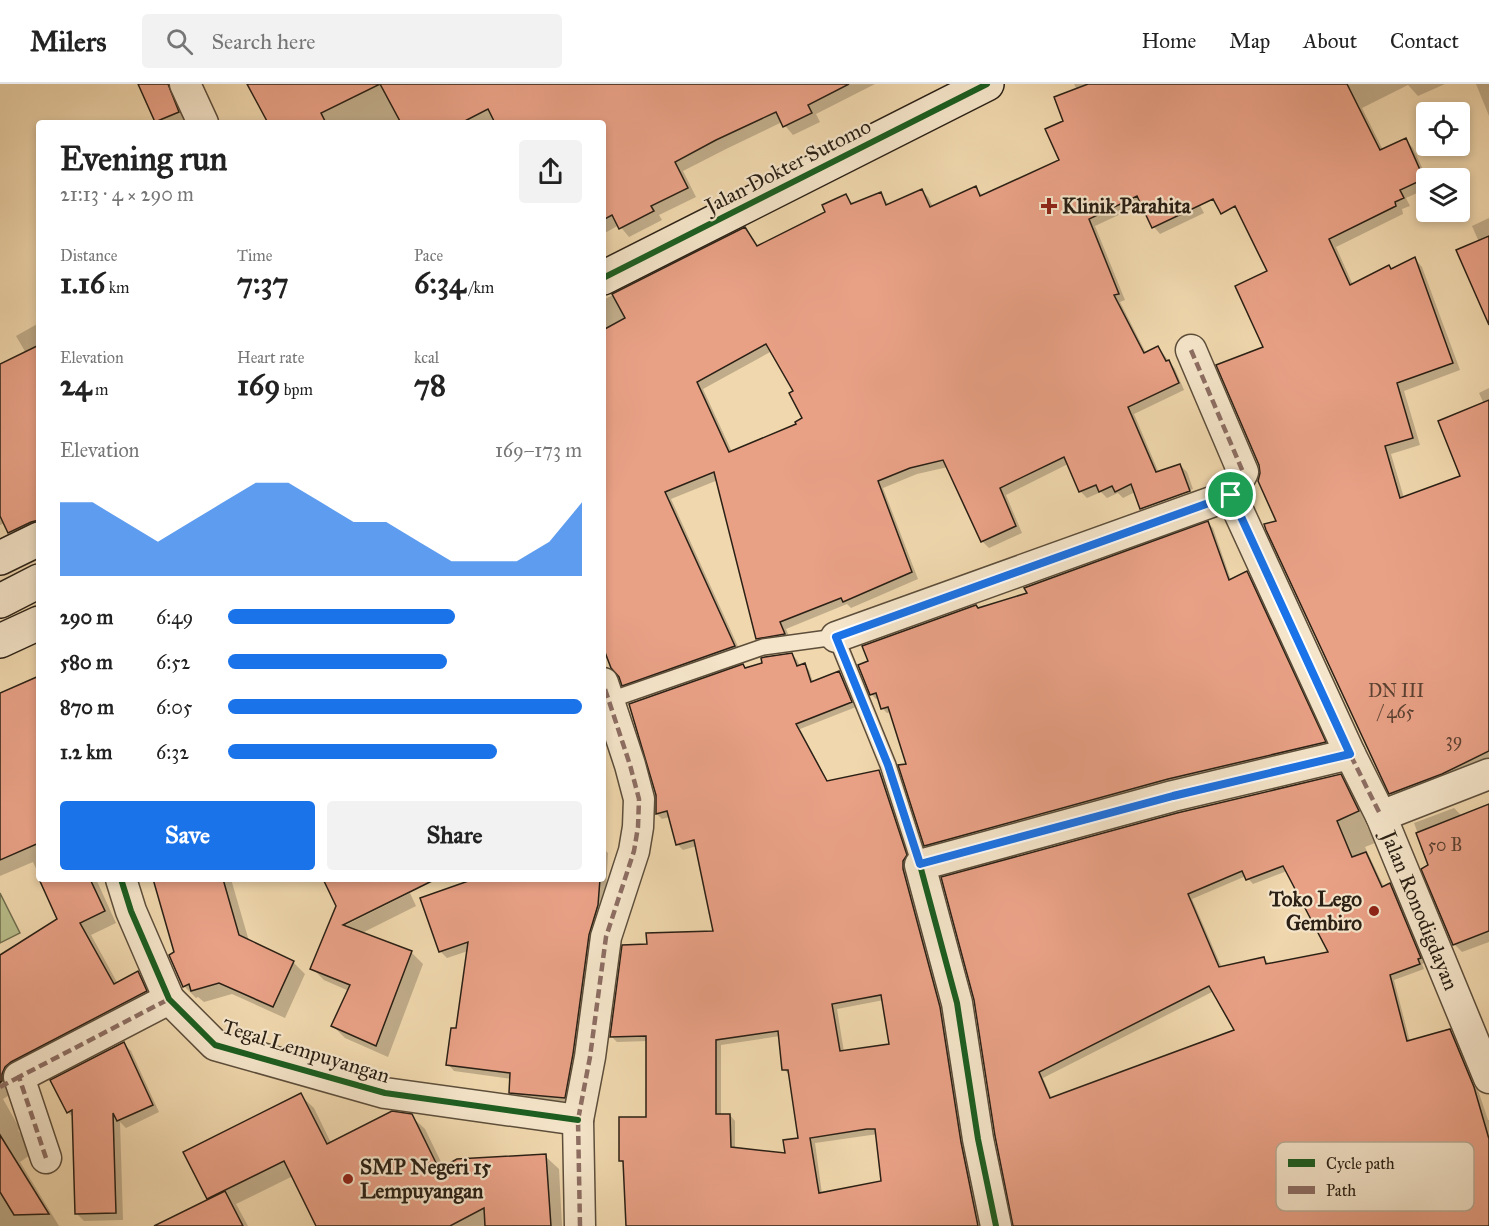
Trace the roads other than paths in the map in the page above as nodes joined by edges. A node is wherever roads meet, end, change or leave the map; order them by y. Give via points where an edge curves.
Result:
1 (185, 84) edge
2 (987, 84) edge
3 (202, 120) edge
4 (606, 276) edge
5 (1191, 350) dead end
6 (1231, 495) junction
7 (36, 540) edge
8 (0, 558) edge
9 (36, 583) edge
10 (0, 601) edge
11 (36, 624) edge
12 (836, 637) junction
13 (0, 641) edge
14 (606, 691) edge
15 (1350, 754) junction
16 (1489, 774) edge
17 (1381, 816) junction
18 (920, 864) junction
19 (122, 882) edge
20 (169, 999) junction
21 (1489, 1078) edge
22 (10, 1082) edge
23 (578, 1120) junction
24 (46, 1158) dead end
25 (580, 1226) edge
26 (996, 1226) edge

1 - 3 street
2 - 4 main road, Jalan Dokter Sutomo
5 - 6 street via 1242,472
6 - 12 street
6 - 15 street
7 - 8 main road
9 - 10 main road
11 - 13 main road
12 - 14 lane via 762,647
12 - 18 lane via 888,765
14 - 23 street via 639,799 638,827 606,937
15 - 17 street
15 - 18 street via 1173,796
16 - 17 street, Jalan Ronodigdayan
17 - 21 street, Jalan Ronodigdayan
18 - 26 street via 957,1004
19 - 20 street, Tegal Lempuyangan
20 - 22 street
20 - 23 street, Tegal Lempuyangan via 215,1045 385,1093
22 - 24 street
23 - 25 street

